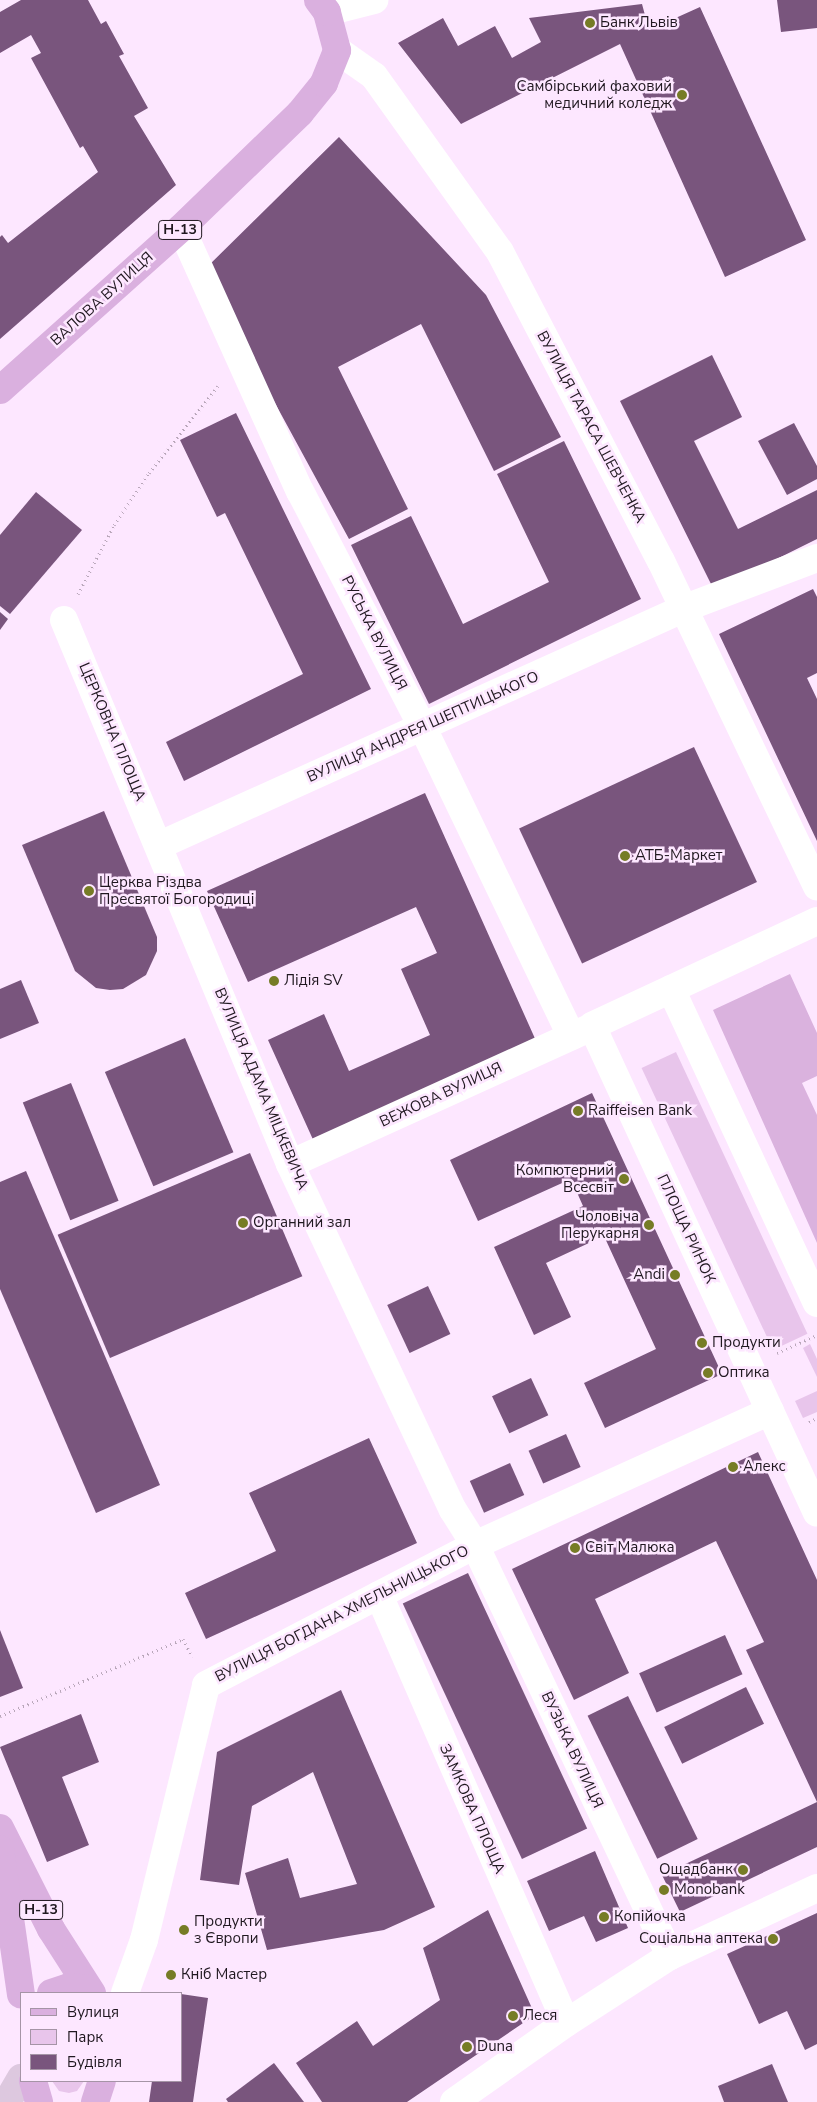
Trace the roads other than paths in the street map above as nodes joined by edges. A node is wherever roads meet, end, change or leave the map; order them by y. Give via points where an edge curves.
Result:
1 (374, 0) edge
2 (323, 6) edge
3 (337, 50) junction
4 (182, 228) junction
5 (0, 390) edge
6 (817, 558) edge
7 (685, 608) junction
8 (64, 620) road end
9 (423, 728) junction
10 (160, 845) junction
11 (817, 887) edge
12 (817, 921) edge
13 (671, 989) junction
14 (581, 1031) junction
15 (290, 1164) junction
16 (817, 1303) edge
17 (770, 1411) junction
18 (817, 1513) edge
19 (475, 1545) junction
20 (379, 1594) junction
21 (0, 1828) edge
22 (0, 1849) edge
23 (817, 1888) edge
24 (670, 1956) junction
25 (90, 1991) edge
26 (21, 1992) edge
27 (54, 1992) edge
28 (125, 1992) edge
29 (566, 2023) junction
30 (20, 2080) edge
31 (33, 2082) edge
32 (7, 2102) edge
33 (39, 2102) edge
34 (454, 2102) edge

1 - 2 street
2 - 3 main road
3 - 4 main road, ВАЛОВА ВУЛИЦЯ / Н-13 via 324,82 300,113
3 - 7 street, ВУЛИЦЯ ТАРАСА ШЕВЧЕНКА via 374,76 500,252
4 - 5 main road, ВАЛОВА ВУЛИЦЯ / Н-13
4 - 9 street, РУСЬКА ВУЛИЦЯ via 300,491
6 - 7 street, ВУЛИЦЯ АНДРЕЯ ШЕПТИЦЬКОГО
7 - 9 street, ВУЛИЦЯ АНДРЕЯ ШЕПТИЦЬКОГО
7 - 11 street, ВУЛИЦЯ ТАРАСА ШЕВЧЕНКА
8 - 10 street, ЦЕРКОВНА ПЛОЩА
9 - 10 street, ВУЛИЦЯ АНДРЕЯ ШЕПТИЦЬКОГО
9 - 14 street, РУСЬКА ВУЛИЦЯ
10 - 15 street, ВУЛИЦЯ АДАМА МІЦКЕВИЧА
12 - 13 street
13 - 14 street
13 - 16 street
14 - 15 street, ВЕЖОВА ВУЛИЦЯ
14 - 17 street, ПЛОЩА РИНОК
15 - 19 street, ВУЛИЦЯ АДАМА МІЦКЕВИЧА via 453,1510
17 - 18 street, ПЛОЩА РИНОК
17 - 19 street, ВУЛИЦЯ БОГДАНА ХМЕЛЬНИЦЬКОГО
19 - 20 street, ВУЛИЦЯ БОГДАНА ХМЕЛЬНИЦЬКОГО
19 - 24 street, ВУЗЬКА ВУЛИЦЯ
20 - 28 street, ВУЛИЦЯ БОГДАНА ХМЕЛЬНИЦЬКОГО via 206,1685 144,1940
20 - 29 street, ЗАМКОВА ПЛОЩА
21 - 25 main road, Н-13 via 51,1929
22 - 26 main road, Н-13
23 - 24 street
24 - 29 street
25 - 27 main road via 69,1987
29 - 34 street
30 - 32 street
31 - 33 main road

